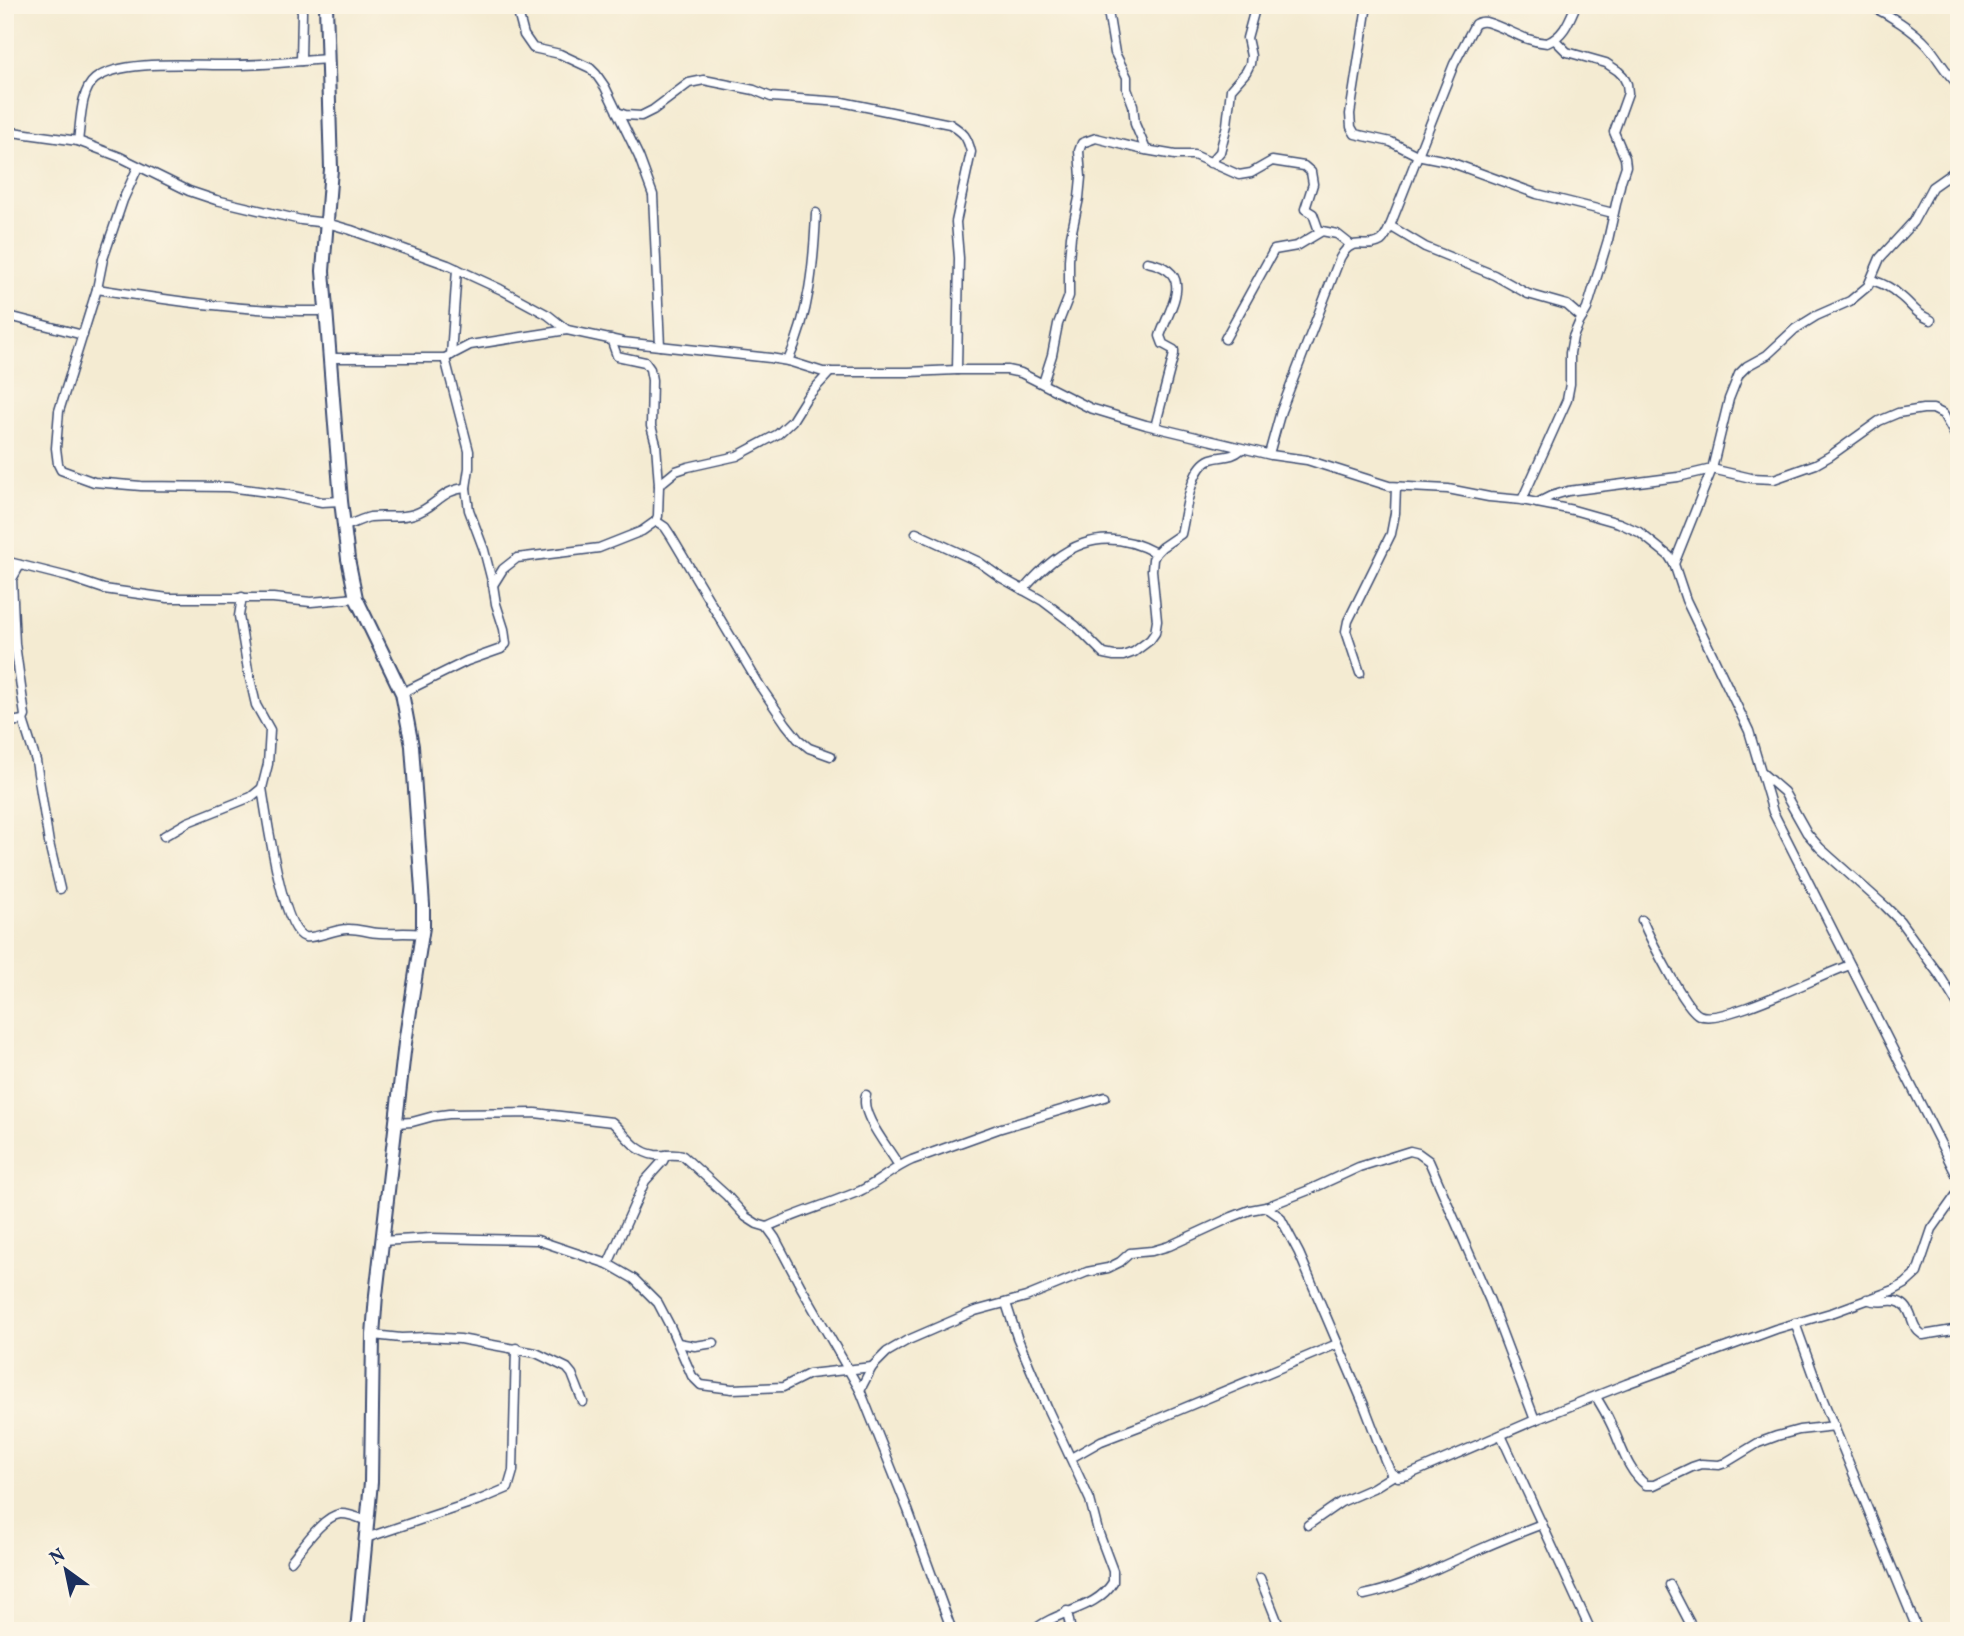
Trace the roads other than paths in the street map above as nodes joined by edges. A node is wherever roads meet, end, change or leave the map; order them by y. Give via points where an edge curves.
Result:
1 (299, 5) edge
2 (326, 5) edge
3 (516, 5) edge
4 (1107, 5) edge
5 (1256, 5) edge
6 (1367, 5) edge
7 (1576, 5) edge
8 (1868, 5) edge
9 (1555, 40) junction
10 (327, 59) junction
11 (301, 61) junction
12 (1959, 85) edge
13 (617, 112) junction
14 (5, 131) edge
15 (78, 141) junction
16 (1146, 150) junction
17 (1417, 155) junction
18 (1210, 163) junction
19 (138, 167) junction
20 (1959, 168) edge
21 (816, 213) dead end
22 (1613, 213) junction
23 (327, 223) junction
24 (1391, 226) junction
25 (1319, 231) junction
26 (1351, 245) junction
27 (1147, 262) dead end
28 (457, 269) junction
29 (1871, 280) junction
30 (97, 289) junction
31 (326, 311) junction
32 (5, 315) edge
33 (1582, 318) junction
34 (1931, 320) dead end
35 (567, 330) junction
36 (83, 335) junction
37 (611, 339) junction
38 (1226, 339) dead end
39 (660, 346) junction
40 (448, 356) junction
41 (329, 358) junction
42 (788, 361) junction
43 (957, 370) junction
44 (830, 372) junction
45 (1043, 383) junction
46 (1156, 427) junction
47 (1959, 442) edge
48 (1242, 449) junction
49 (1269, 454) junction
50 (1712, 469) junction
51 (659, 485) junction
52 (1396, 487) junction
53 (466, 488) junction
54 (1522, 500) junction
55 (341, 501) junction
56 (1537, 503) junction
57 (656, 521) junction
58 (344, 526) junction
59 (916, 533) dead end
60 (1156, 552) junction
61 (5, 561) edge
62 (1674, 564) junction
63 (20, 565) junction
64 (494, 585) junction
65 (1023, 590) junction
66 (242, 597) junction
67 (356, 598) junction
68 (1360, 673) dead end
69 (402, 693) junction
70 (23, 720) junction
71 (5, 723) edge
72 (831, 756) dead end
73 (1761, 772) junction
74 (262, 788) junction
75 (164, 836) dead end
76 (60, 889) dead end
77 (1642, 920) dead end
78 (422, 934) junction
79 (1850, 965) junction
80 (1959, 1007) edge
81 (866, 1095) dead end
82 (1105, 1097) dead end
83 (396, 1124) junction
84 (666, 1155) junction
85 (898, 1166) junction
86 (1959, 1180) edge
87 (1959, 1191) edge
88 (1266, 1207) junction
89 (767, 1227) junction
90 (382, 1241) junction
91 (608, 1264) junction
92 (1867, 1299) junction
93 (1006, 1303) junction
94 (1795, 1323) junction
95 (1959, 1329) edge
96 (373, 1335) junction
97 (678, 1343) junction
98 (714, 1343) dead end
99 (1337, 1344) junction
100 (516, 1348) junction
101 (872, 1367) junction
102 (848, 1370) junction
103 (860, 1390) junction
104 (1596, 1397) junction
105 (583, 1402) dead end
106 (1535, 1420) junction
107 (1835, 1426) junction
108 (1501, 1436) junction
109 (1071, 1458) junction
110 (1394, 1475) junction
111 (367, 1521) junction
112 (1542, 1524) junction
113 (1308, 1525) dead end
114 (366, 1538) junction
115 (291, 1561) dead end
116 (1260, 1578) dead end
117 (1670, 1585) dead end
118 (1364, 1595) dead end
119 (1067, 1611) junction
120 (951, 1629) edge
121 (357, 1631) edge
122 (927, 1631) edge
123 (1033, 1631) edge
124 (1071, 1631) edge
125 (1281, 1631) edge
126 (1591, 1631) edge
127 (1693, 1631) edge
128 (1918, 1631) edge

1 - 11 street
2 - 10 main road
3 - 13 street via 529,44 590,68
4 - 16 street via 1115,52 1128,77 1135,124
5 - 18 street via 1247,38 1250,64 1231,89 1220,152
6 - 17 street via 1351,127 1354,134 1391,142
7 - 9 street
8 - 12 street via 1925,43
9 - 17 street via 1536,42 1487,23 1475,24
9 - 22 street via 1567,52 1612,66 1627,84 1614,132 1626,166
10 - 11 street
10 - 23 main road via 331,136
11 - 15 street via 160,65 105,74 88,88
13 - 39 street via 653,195
13 - 43 street via 641,116 680,88 705,80 771,97 842,102 950,124 963,132 971,152 956,222
14 - 15 street
15 - 19 street
16 - 18 street via 1194,155
16 - 45 street via 1096,138 1080,146 1069,296
17 - 22 street
17 - 24 street
18 - 25 street via 1239,175 1272,161 1307,167 1313,184 1304,207 1313,214
19 - 23 street via 216,200
19 - 30 street via 115,223
20 - 29 street via 1931,187 1913,222 1880,258
21 - 42 street via 804,312
22 - 33 street
23 - 28 street
23 - 31 main road
24 - 26 street via 1381,241
24 - 33 street via 1435,252 1528,294 1567,305
25 - 26 street via 1337,234
25 - 38 street via 1297,246 1272,252
26 - 49 street via 1340,258
27 - 46 street via 1165,268 1178,291 1160,336 1174,354
28 - 35 street via 512,295
28 - 40 street
29 - 34 street via 1898,293 1915,312
29 - 50 street via 1850,301 1816,316 1739,374 1728,399
30 - 31 street via 178,302 284,312
30 - 36 street
31 - 41 main road
32 - 36 street
33 - 54 street via 1570,353 1567,400
35 - 37 street
35 - 40 street via 470,345
36 - 55 street via 59,411 56,448 61,470 94,482 228,487
37 - 39 street
37 - 51 street via 617,356 645,362 650,369
39 - 42 street
40 - 41 street
40 - 53 street via 469,451
41 - 55 main road
42 - 44 street
43 - 44 street
43 - 45 street via 1007,370
44 - 51 street via 778,435 737,456 676,471
45 - 46 street via 1098,411
46 - 48 street
47 - 50 street via 1943,414 1923,409 1879,421 1830,456 1784,477 1760,479
48 - 49 street
48 - 60 street via 1232,456 1211,459 1200,468 1181,534
49 - 52 street via 1307,460
50 - 56 street via 1568,491
50 - 62 street
51 - 57 street
52 - 54 street
52 - 68 street via 1391,534 1346,631
53 - 58 street via 445,493 411,515 370,517
53 - 64 street via 473,526
54 - 56 street
55 - 58 main road
56 - 62 street via 1625,525
57 - 64 street via 599,548 517,558 503,569
57 - 72 street via 671,536 786,724 809,748
58 - 67 main road
59 - 65 street via 979,562
60 - 65 street via 1133,541 1088,541 1039,571
60 - 65 street via 1152,570 1154,633 1123,656 1104,654 1063,615
61 - 63 street
62 - 73 street via 1686,600 1749,731
63 - 66 street via 139,595
63 - 70 street via 12,579
64 - 69 street via 506,644
66 - 67 street via 311,602
66 - 74 street via 239,616 248,670 256,705 270,730
67 - 69 main road
69 - 78 main road via 416,787
70 - 71 street
70 - 76 street via 36,761
73 - 79 street via 1773,812
73 - 80 street via 1784,792 1820,848 1900,921
74 - 75 street
74 - 78 street via 282,891 301,935 347,929
77 - 79 street via 1661,961 1693,1010 1703,1017 1735,1011
78 - 83 main road
79 - 86 street
81 - 85 street via 863,1102 869,1120
82 - 85 street
83 - 84 street via 449,1114 535,1113 602,1120 612,1122 641,1150
83 - 90 main road
84 - 89 street via 683,1156 746,1217
84 - 91 street via 645,1181
85 - 89 street via 859,1191
87 - 92 street via 1932,1229 1915,1276 1894,1290
88 - 93 street via 1168,1246 1128,1254 1114,1266
88 - 99 street via 1280,1217 1299,1253
88 - 106 street via 1359,1167 1410,1151 1425,1156 1452,1210
89 - 102 street
90 - 91 street via 537,1240
90 - 96 main road
91 - 97 street via 634,1279 652,1297
92 - 94 street
92 - 95 street via 1903,1305 1923,1335
93 - 101 street via 975,1311 906,1341
93 - 109 street
94 - 104 street
94 - 107 street
96 - 100 street via 460,1339
96 - 111 main road
97 - 98 street
97 - 102 street via 695,1381 717,1388 783,1387 809,1374
99 - 109 street via 1101,1441
99 - 110 street
100 - 105 street via 567,1368
100 - 114 street via 513,1471 508,1488
101 - 102 street
101 - 103 street
102 - 103 street
103 - 120 street
104 - 106 street
104 - 107 street via 1626,1460 1646,1485 1701,1464 1725,1463 1777,1436
106 - 108 street
107 - 128 street
108 - 110 street via 1408,1475
108 - 112 street
109 - 119 street via 1093,1508 1113,1582 1100,1598
110 - 113 street via 1340,1502
111 - 114 main road
111 - 115 street via 338,1514 320,1527
112 - 118 street via 1414,1581
112 - 126 street
114 - 121 main road
116 - 125 street
117 - 127 street
119 - 123 street
119 - 124 street
120 - 122 street

